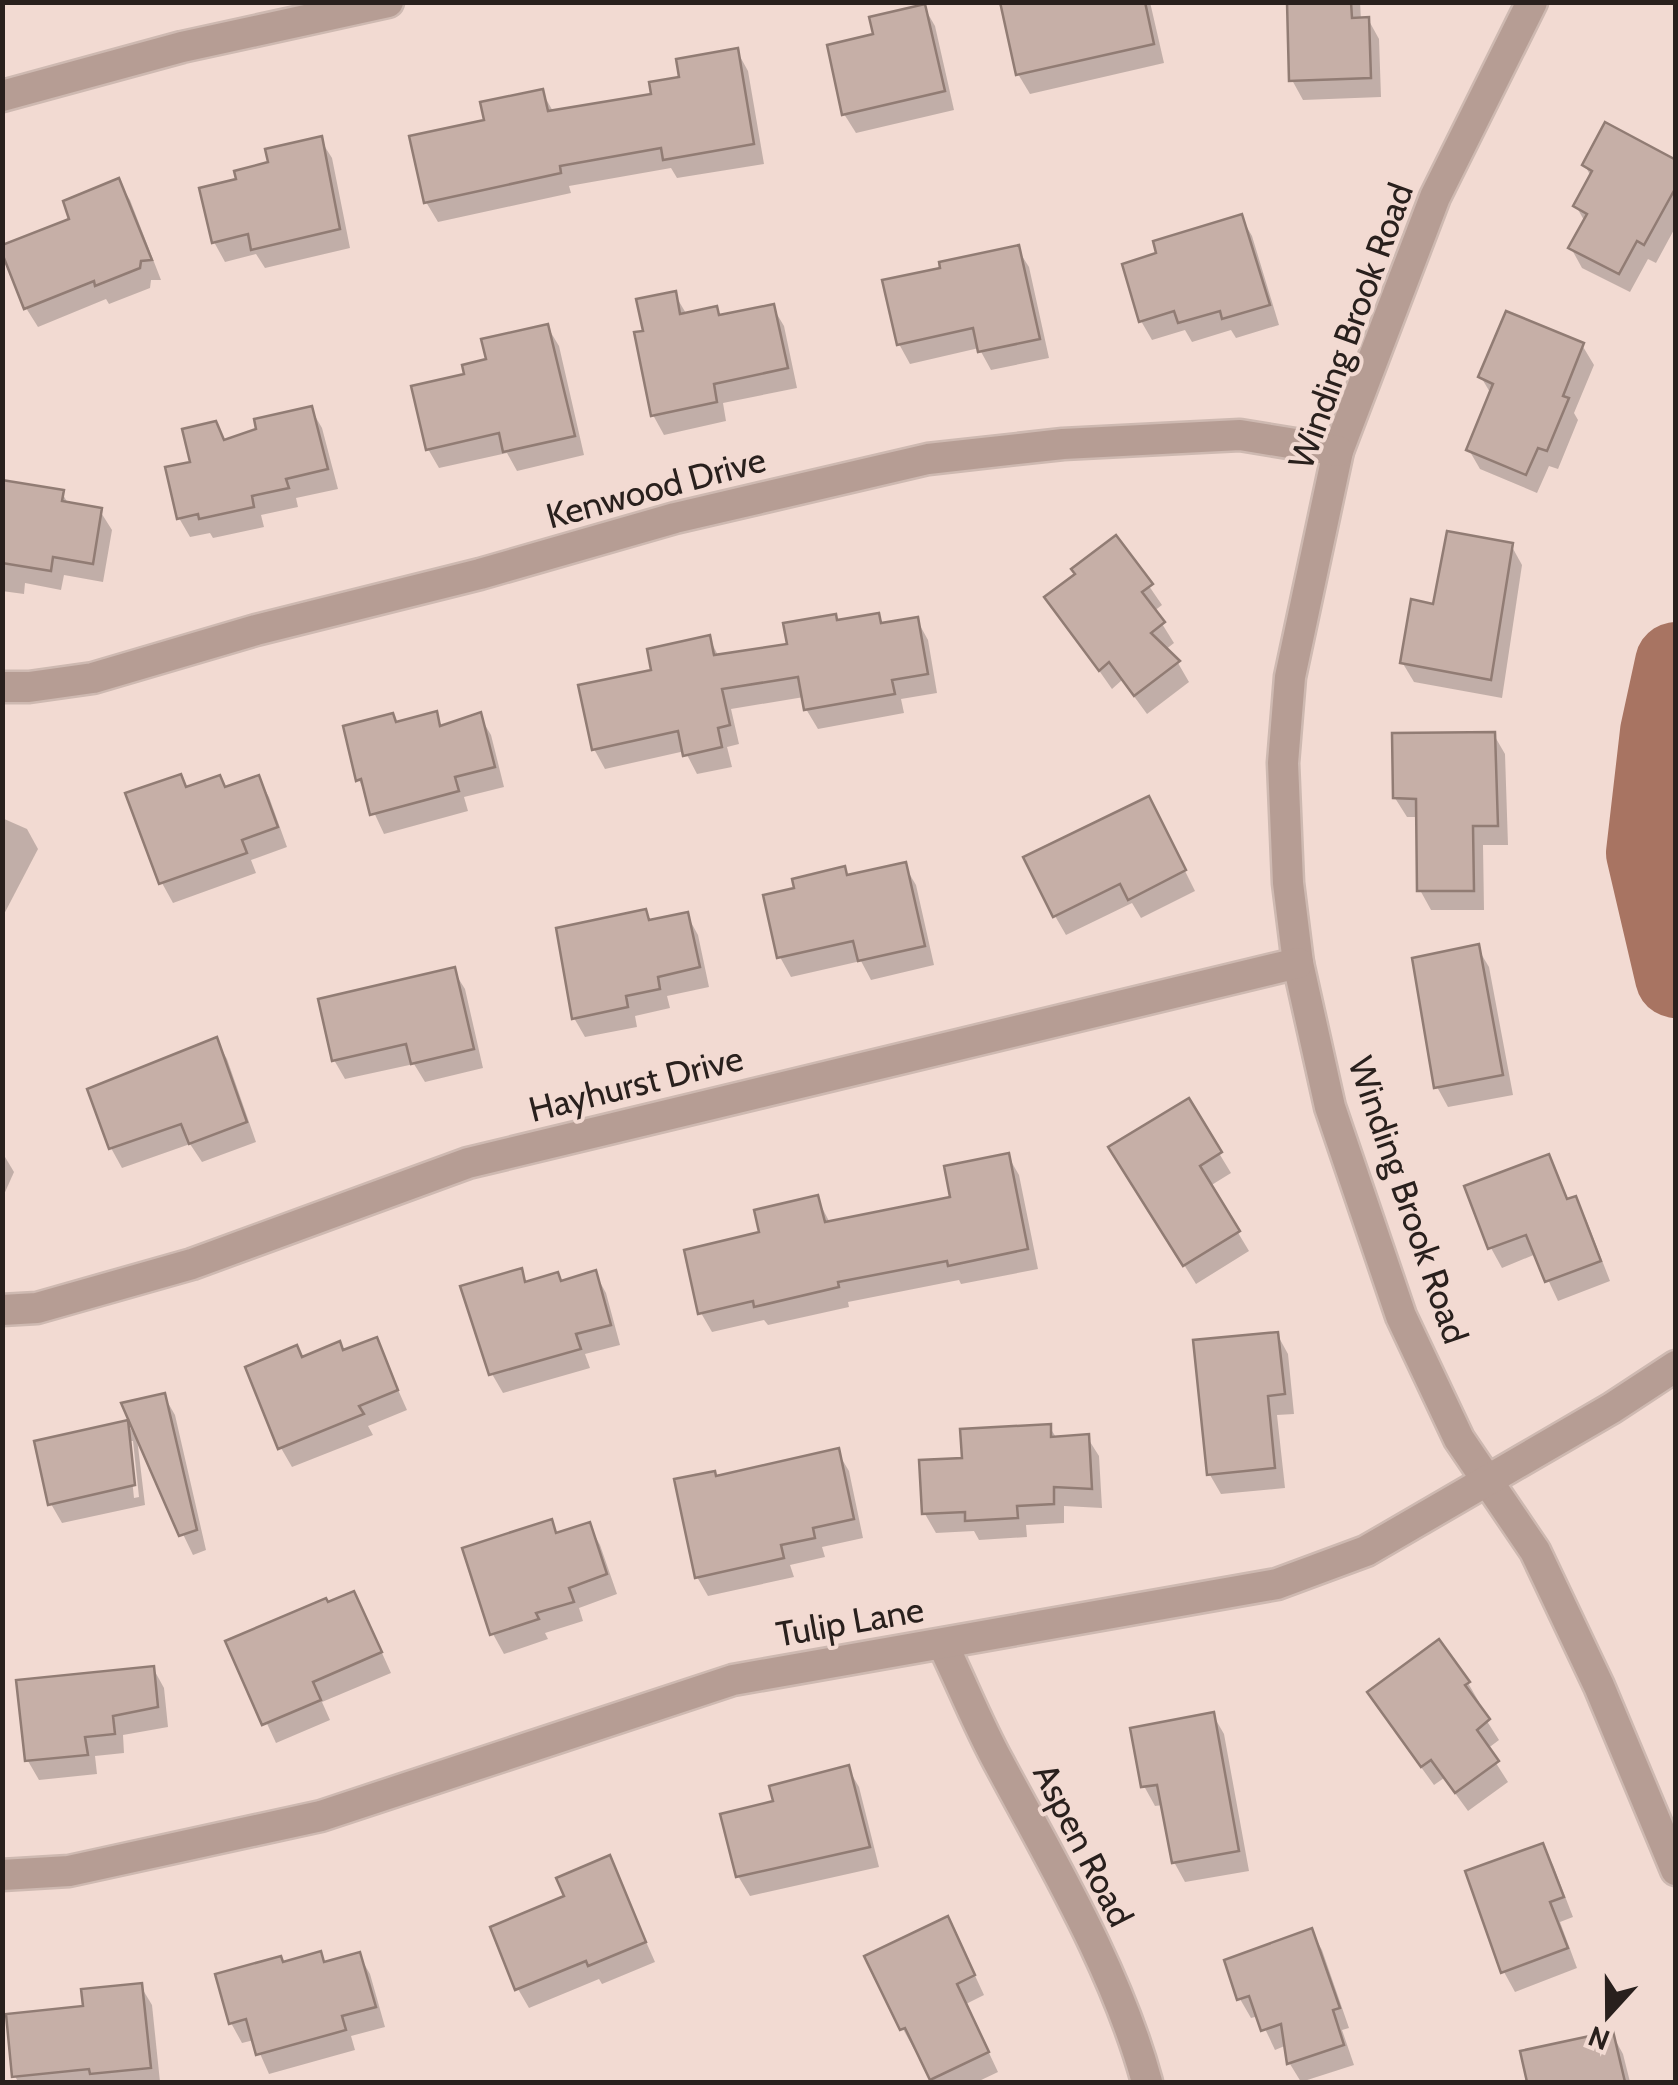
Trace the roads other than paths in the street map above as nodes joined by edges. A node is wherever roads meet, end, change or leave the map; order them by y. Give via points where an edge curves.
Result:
1 (388, 2) edge
2 (1532, 2) edge
3 (2, 96) edge
4 (1338, 451) junction
5 (2, 688) edge
6 (1298, 964) junction
7 (2, 1310) edge
8 (1676, 1366) edge
9 (1488, 1481) junction
10 (944, 1644) junction
11 (1676, 1870) edge
12 (2, 1875) edge
13 (1147, 2082) edge

1 - 3 street via 182,47
2 - 4 street, Winding Brook Road via 1435,197
4 - 5 street, Kenwood Drive via 1240,435 1063,444 928,460 675,518 94,678
4 - 6 street, Winding Brook Road via 1290,677 1282,763
6 - 7 street, Hayhurst Drive via 468,1163 192,1264 37,1308
6 - 9 street, Winding Brook Road via 1330,1107 1401,1316 1459,1439
8 - 9 street, Tulip Lane
9 - 10 street, Tulip Lane via 1366,1551 1277,1584
9 - 11 street, Winding Brook Road via 1535,1551
10 - 12 street, Tulip Lane via 733,1680 321,1816 69,1871
10 - 13 street, Aspen Road via 1134,2036

